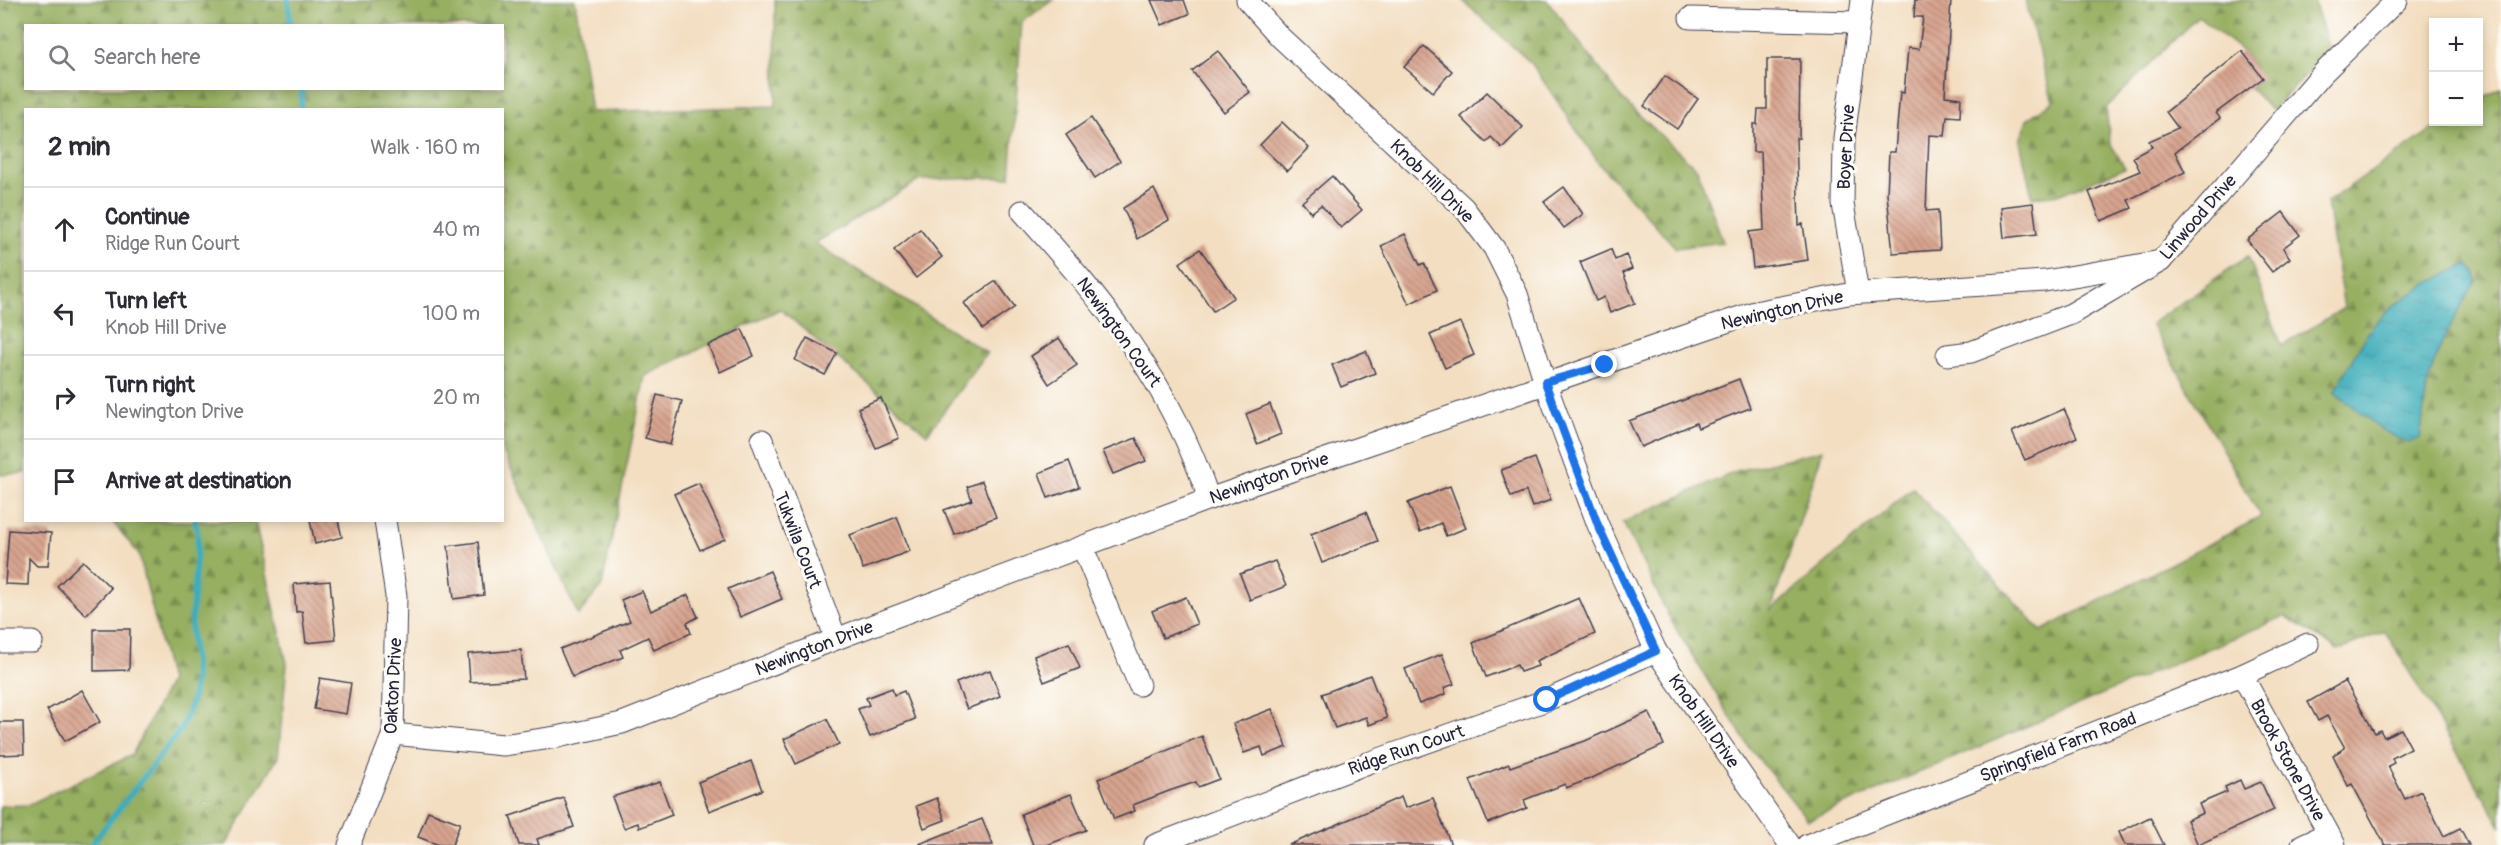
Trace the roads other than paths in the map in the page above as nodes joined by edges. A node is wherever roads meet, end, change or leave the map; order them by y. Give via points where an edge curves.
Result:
1 (1247, 0) edge
2 (1862, 0) edge
3 (2397, 0) edge
4 (1690, 18) dead end
5 (1858, 22) junction
6 (1022, 211) dead end
7 (2162, 261) junction
8 (1858, 293) junction
9 (1947, 355) dead end
10 (1545, 382) junction
11 (762, 440) dead end
12 (1209, 499) junction
13 (385, 522) edge
14 (1083, 548) junction
15 (836, 639) junction
16 (0, 642) edge
17 (32, 642) dead end
18 (2308, 644) dead end
19 (1656, 651) junction
20 (2242, 675) junction
21 (1139, 686) dead end
22 (393, 734) junction
23 (2332, 839) edge
24 (349, 845) edge
25 (1155, 845) edge
26 (1790, 845) edge
27 (1806, 845) edge
28 (2302, 845) edge

1 - 10 street, Knob Hill Drive via 1280,37 1464,208 1494,249 1517,294
2 - 5 street, Boyer Drive
3 - 7 street, Linwood Drive via 2322,74
4 - 5 street
5 - 8 street, Boyer Drive via 1844,138 1843,204
6 - 12 street, Newington Court via 1092,289 1152,372 1193,451
7 - 8 street, Newington Drive via 2045,281
7 - 9 street, Linwood Drive via 2071,314 1971,352
8 - 10 street, Newington Drive via 1755,312
10 - 12 street, Newington Drive
10 - 19 street, Knob Hill Drive via 1598,525
11 - 15 street, Tukwila Court
12 - 14 street, Newington Drive
13 - 22 street, Oakton Drive via 396,596
14 - 15 street, Newington Drive
14 - 21 street
15 - 22 street, Newington Drive via 622,723 557,738 503,744
16 - 17 street
18 - 20 street, Springfield Farm Road
19 - 25 street, Ridge Run Court via 1547,700 1368,763
19 - 26 street, Knob Hill Drive
20 - 23 street, Brook Stone Drive
20 - 27 street, Springfield Farm Road
22 - 24 street, Oakton Drive
23 - 28 street

